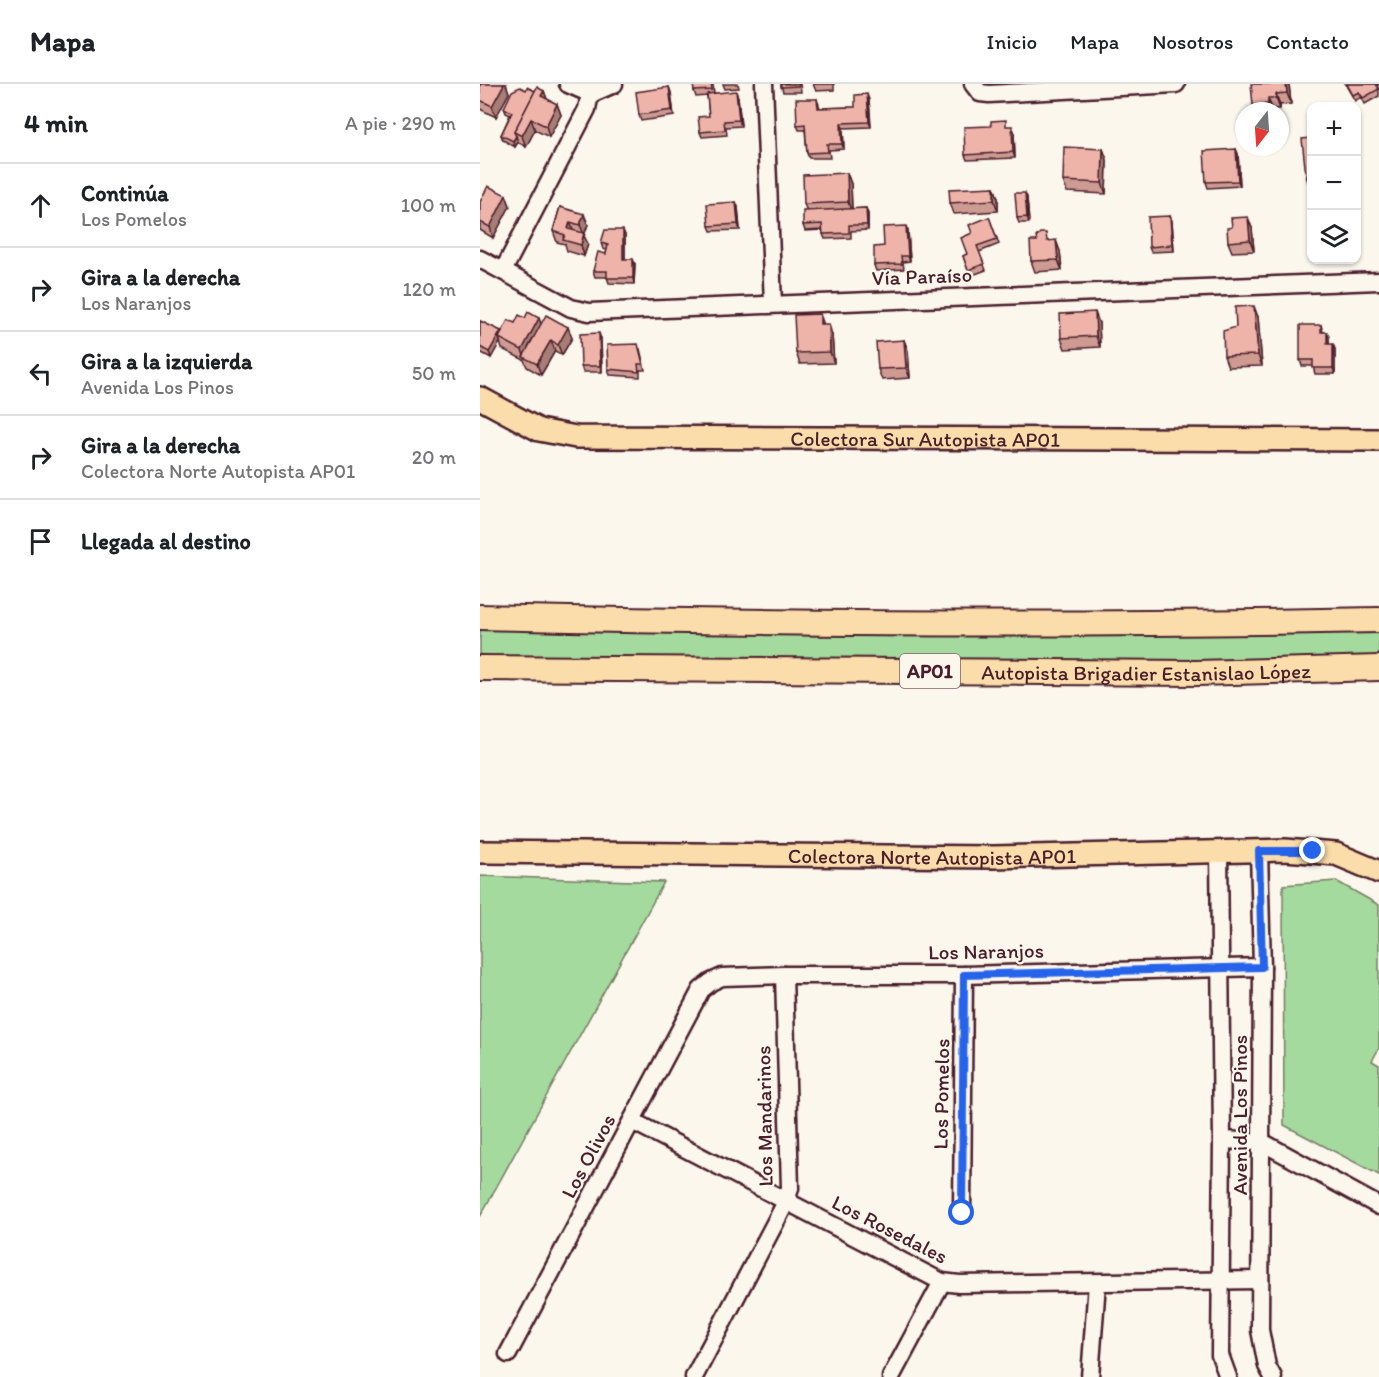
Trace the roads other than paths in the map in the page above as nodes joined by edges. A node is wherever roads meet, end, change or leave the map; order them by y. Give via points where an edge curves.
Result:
1 (568, 84) edge
2 (614, 84) edge
3 (764, 84) edge
4 (973, 84) edge
5 (1176, 84) edge
6 (591, 89) edge
7 (480, 259) edge
8 (503, 271) junction
9 (1379, 281) edge
10 (773, 304) junction
11 (480, 398) edge
12 (1379, 440) edge
13 (480, 618) edge
14 (1379, 620) edge
15 (480, 668) edge
16 (1379, 668) edge
17 (1219, 851) junction
18 (1259, 851) junction
19 (480, 852) edge
20 (1379, 872) edge
21 (1262, 967) junction
22 (1221, 969) junction
23 (783, 975) junction
24 (964, 975) junction
25 (711, 981) joint
26 (632, 1121) junction
27 (1222, 1140) junction
28 (1262, 1142) junction
29 (786, 1202) junction
30 (1379, 1206) edge
31 (962, 1213) dead end
32 (1260, 1280) junction
33 (1220, 1281) junction
34 (942, 1282) junction
35 (1097, 1283) junction
36 (508, 1354) dead end
37 (694, 1377) edge
38 (891, 1377) edge
39 (1090, 1377) edge
40 (1228, 1377) edge
41 (1273, 1377) edge

1 - 6 street
2 - 6 street
3 - 10 street
4 - 5 street via 980,93 989,94
6 - 8 street via 587,109
7 - 8 street, Vía Paraíso
8 - 10 street, Vía Paraíso via 571,308 589,312
9 - 10 street, Vía Paraíso
11 - 12 main road, Colectora Sur Autopista AP01 via 539,430 576,437
13 - 14 highway, AP01 via 1195,624
15 - 16 highway, Autopista Brigadier Estanislao López / AP01 via 1197,674
17 - 18 main road, Colectora Norte Autopista AP01
17 - 19 main road, Colectora Norte Autopista AP01 via 993,857
17 - 22 street, Avenida Los Pinos
18 - 20 main road, Colectora Norte Autopista AP01 via 1336,854
18 - 21 street, Avenida Los Pinos
21 - 22 street, Los Naranjos
21 - 28 street, Avenida Los Pinos
22 - 24 street, Los Naranjos
22 - 27 street, Avenida Los Pinos
23 - 24 street, Los Naranjos
23 - 25 street, Los Naranjos
23 - 29 street, Los Mandarinos via 790,1172
24 - 31 street, Los Pomelos
25 - 26 street, Los Olivos via 701,990
26 - 29 street, Los Rosedales
26 - 36 street, Los Olivos
27 - 28 street
27 - 33 street, Avenida Los Pinos
28 - 30 street
28 - 32 street, Avenida Los Pinos
29 - 34 street, Los Rosedales
29 - 37 street, Los Mandarinos
32 - 33 street, Los Rosedales
32 - 41 street, Avenida Los Pinos via 1262,1347
33 - 35 street, Los Rosedales
33 - 40 street, Avenida Los Pinos via 1220,1355
34 - 35 street, Los Rosedales
34 - 38 street
35 - 39 street

